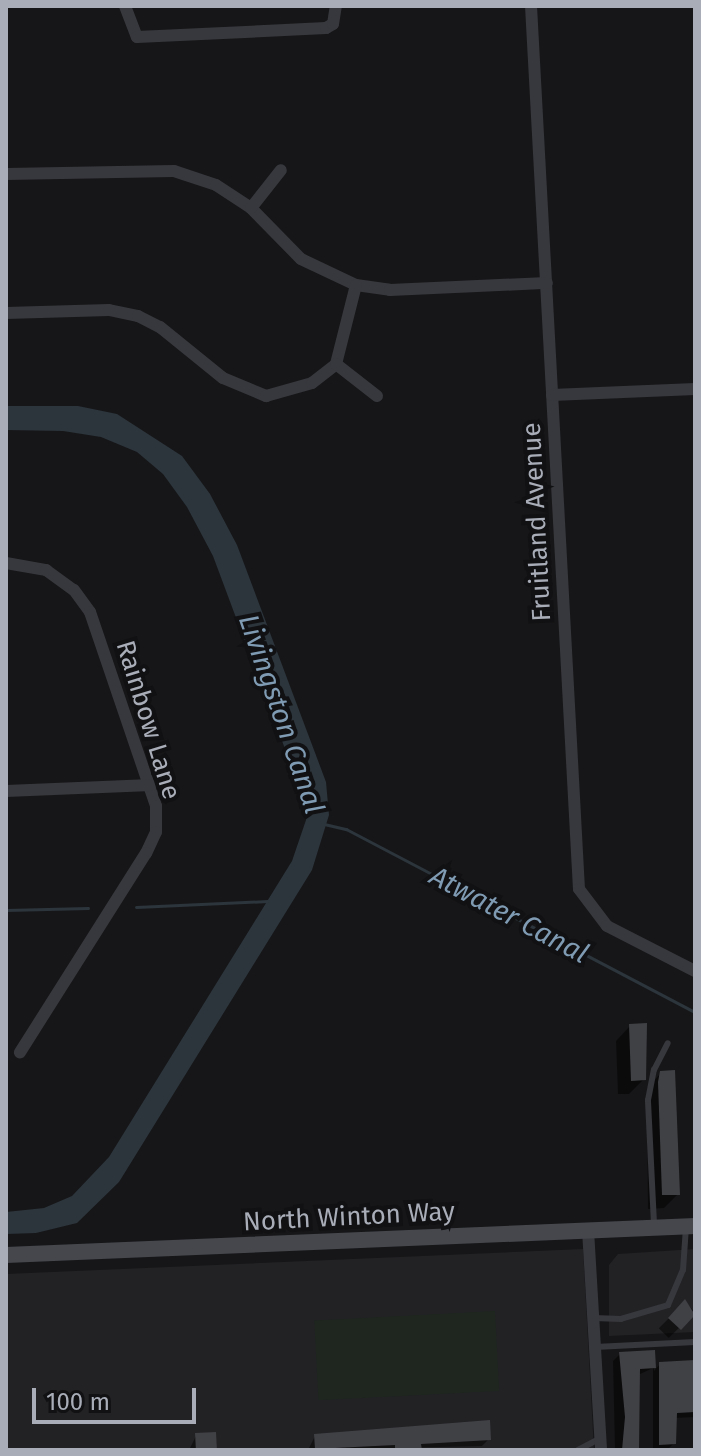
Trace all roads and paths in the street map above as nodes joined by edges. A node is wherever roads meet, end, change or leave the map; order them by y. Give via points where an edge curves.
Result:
1 (125, 6) edge
2 (336, 6) edge
3 (531, 6) edge
4 (281, 170) dead end
5 (6, 174) edge
6 (251, 208) junction
7 (547, 283) junction
8 (356, 285) junction
9 (6, 313) edge
10 (336, 364) junction
11 (695, 389) edge
12 (552, 395) junction
13 (377, 396) dead end
14 (6, 563) edge
15 (151, 785) junction
16 (6, 791) edge
17 (695, 971) edge
18 (668, 1043) dead end
19 (20, 1052) dead end
20 (690, 1227) edge
21 (654, 1228) junction
22 (588, 1230) junction
23 (6, 1255) edge
24 (594, 1318) junction
25 (695, 1342) edge
26 (595, 1347) junction
27 (601, 1444) edge
28 (578, 1450) edge

1 - 2 street via 132,34 333,24
3 - 7 street, Fruitland Avenue
4 - 6 street
5 - 6 street via 174,171 216,185
6 - 8 street via 301,259
7 - 8 street via 390,290
7 - 12 street, Fruitland Avenue
8 - 10 street
9 - 10 street via 109,310 138,316 160,327 223,378 266,396 312,383
10 - 13 street
11 - 12 street
12 - 17 street, Fruitland Avenue via 579,889 607,926
14 - 15 street, Rainbow Lane via 46,570 74,590 90,612
15 - 16 street
15 - 19 street, Rainbow Lane via 156,832 146,853
18 - 21 lane via 654,1070 648,1100
20 - 21 main road, North Winton Way
20 - 24 lane via 685,1262 668,1305 621,1319
21 - 22 main road, North Winton Way
22 - 23 main road, North Winton Way
22 - 24 street
24 - 26 street
25 - 26 lane
26 - 27 street
27 - 28 lane

